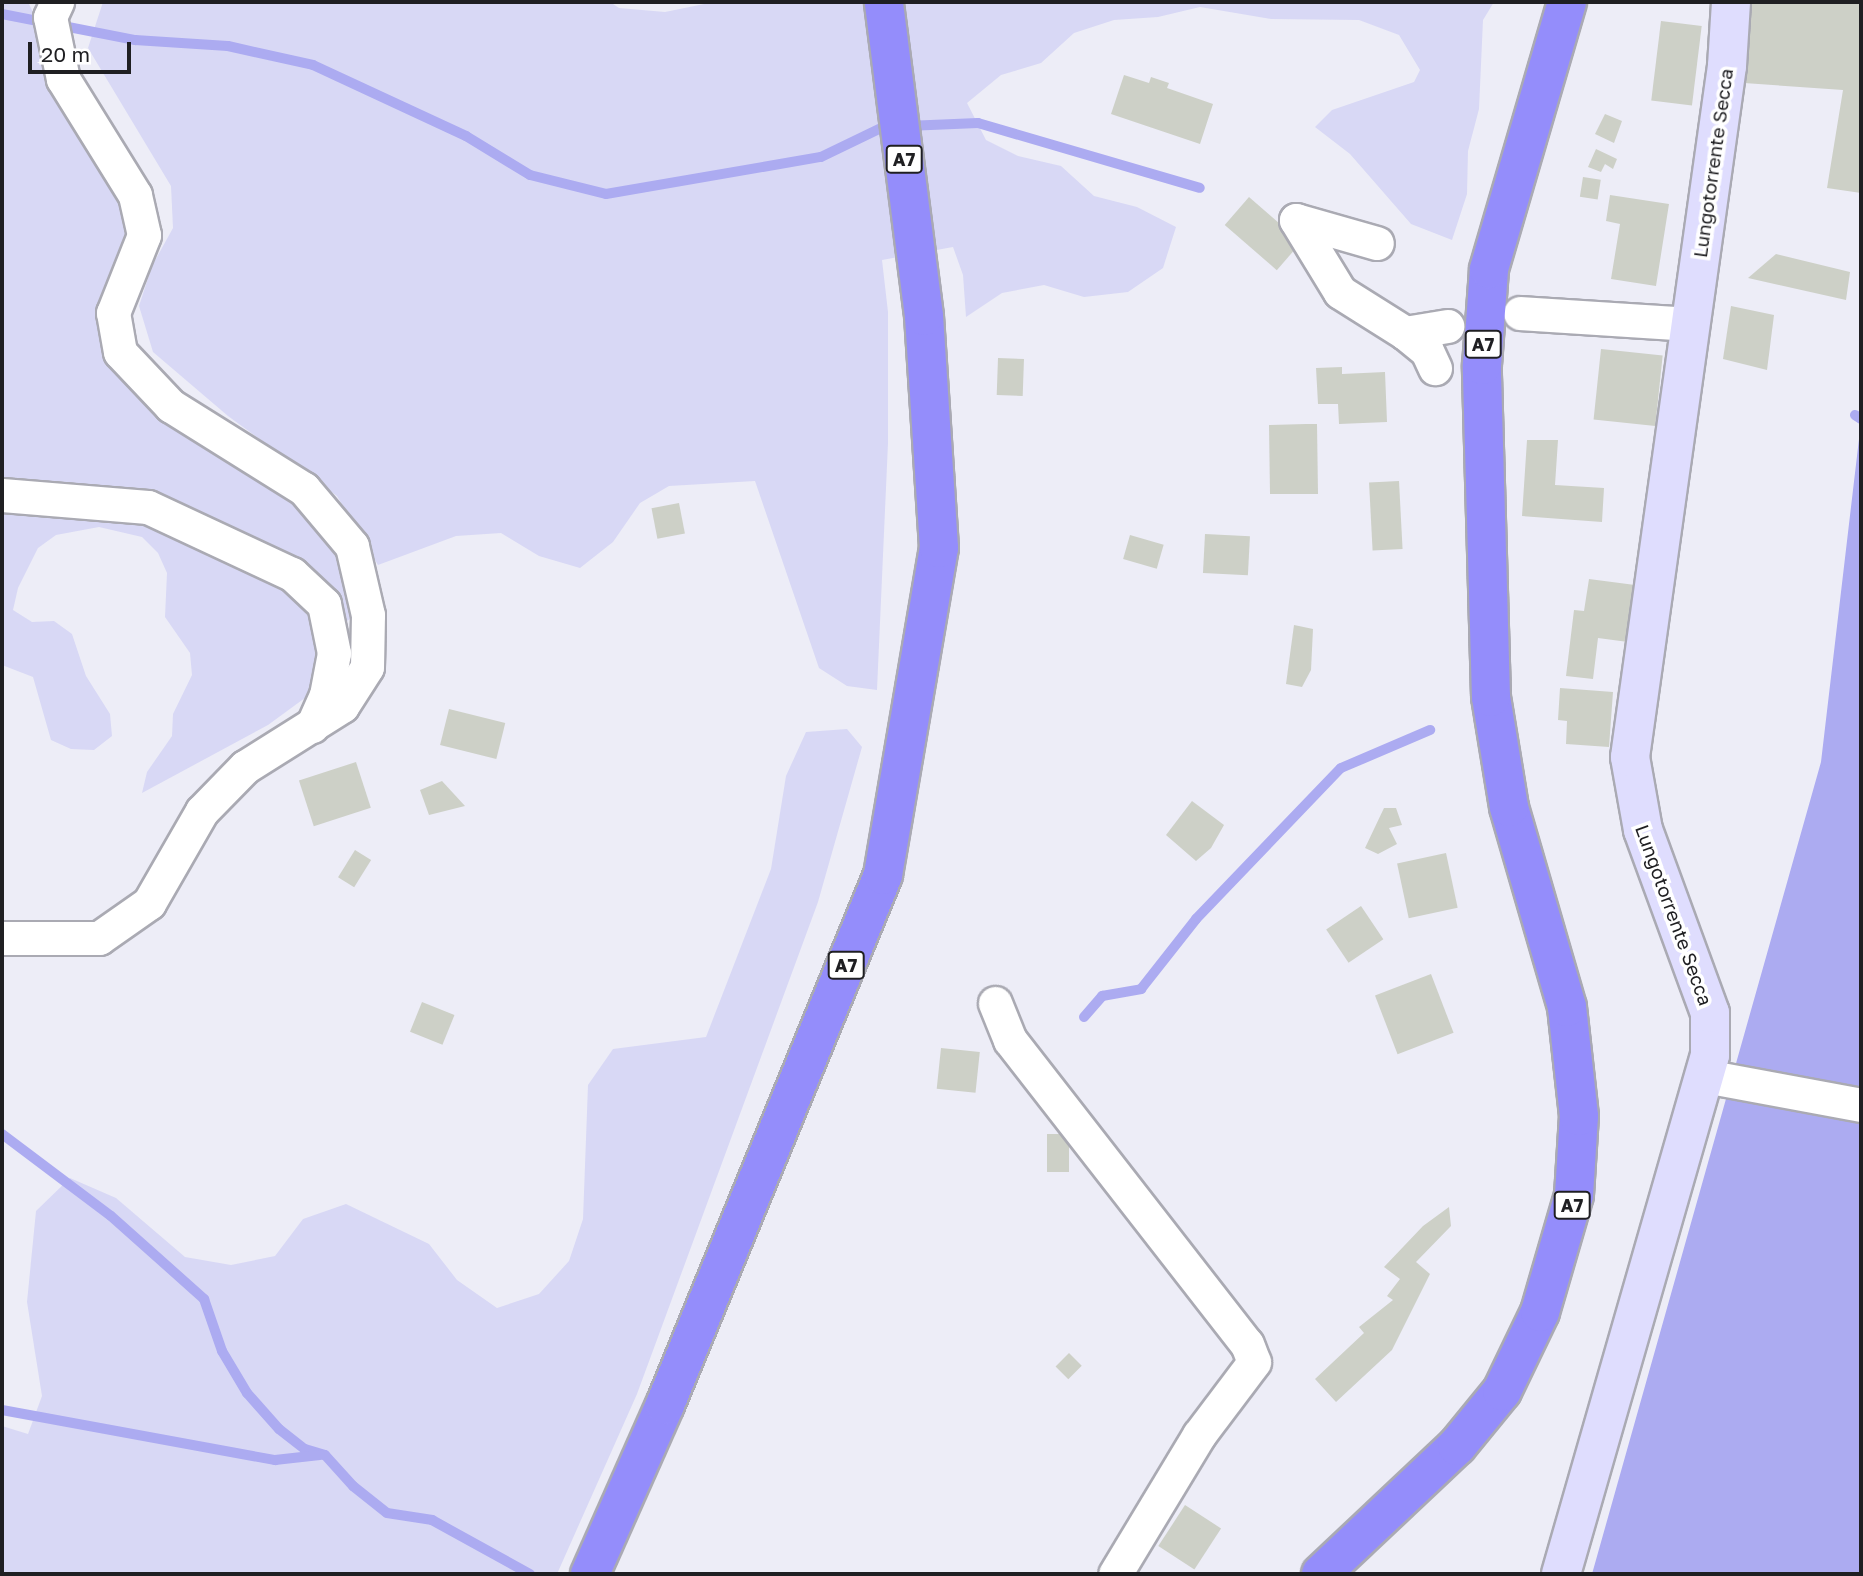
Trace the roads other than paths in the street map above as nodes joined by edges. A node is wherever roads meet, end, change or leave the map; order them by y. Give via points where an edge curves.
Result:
1 (57, 2) edge
2 (884, 2) edge
3 (1567, 2) edge
4 (1731, 2) edge
5 (1377, 243) dead end
6 (1520, 313) dead end
7 (1690, 324) junction
8 (1447, 326) dead end
9 (1405, 333) junction
10 (1435, 368) dead end
11 (2, 495) edge
12 (312, 729) junction
13 (2, 938) edge
14 (995, 1003) dead end
15 (1723, 1080) junction
16 (1861, 1105) edge
17 (590, 1574) edge
18 (1115, 1574) edge
19 (1321, 1574) edge
20 (1561, 1574) edge

1 - 12 street via 50,17 63,79 135,195 144,235 113,313 120,352 171,406 304,489 352,546 368,615 367,667 342,706
2 - 17 highway, A7 via 924,316 939,548 883,875 665,1405
3 - 19 highway, A7 via 1489,269 1482,365 1491,697 1509,807 1567,1007 1579,1116 1574,1195 1557,1266 1502,1391 1457,1446
4 - 7 main road, Lungotorrente Secca via 1727,66
5 - 9 street via 1296,220 1340,292
6 - 7 street
7 - 15 main road, Lungotorrente Secca via 1630,757 1643,830 1710,1013 1711,1046
8 - 9 street
9 - 10 street via 1427,351
11 - 12 street via 148,507 292,574 324,604 334,653 326,695
12 - 13 street via 245,767 202,811 149,903 99,937
14 - 18 street via 1010,1040 1247,1343 1254,1362 1199,1435
15 - 16 street
15 - 20 main road, Lungotorrente Secca

